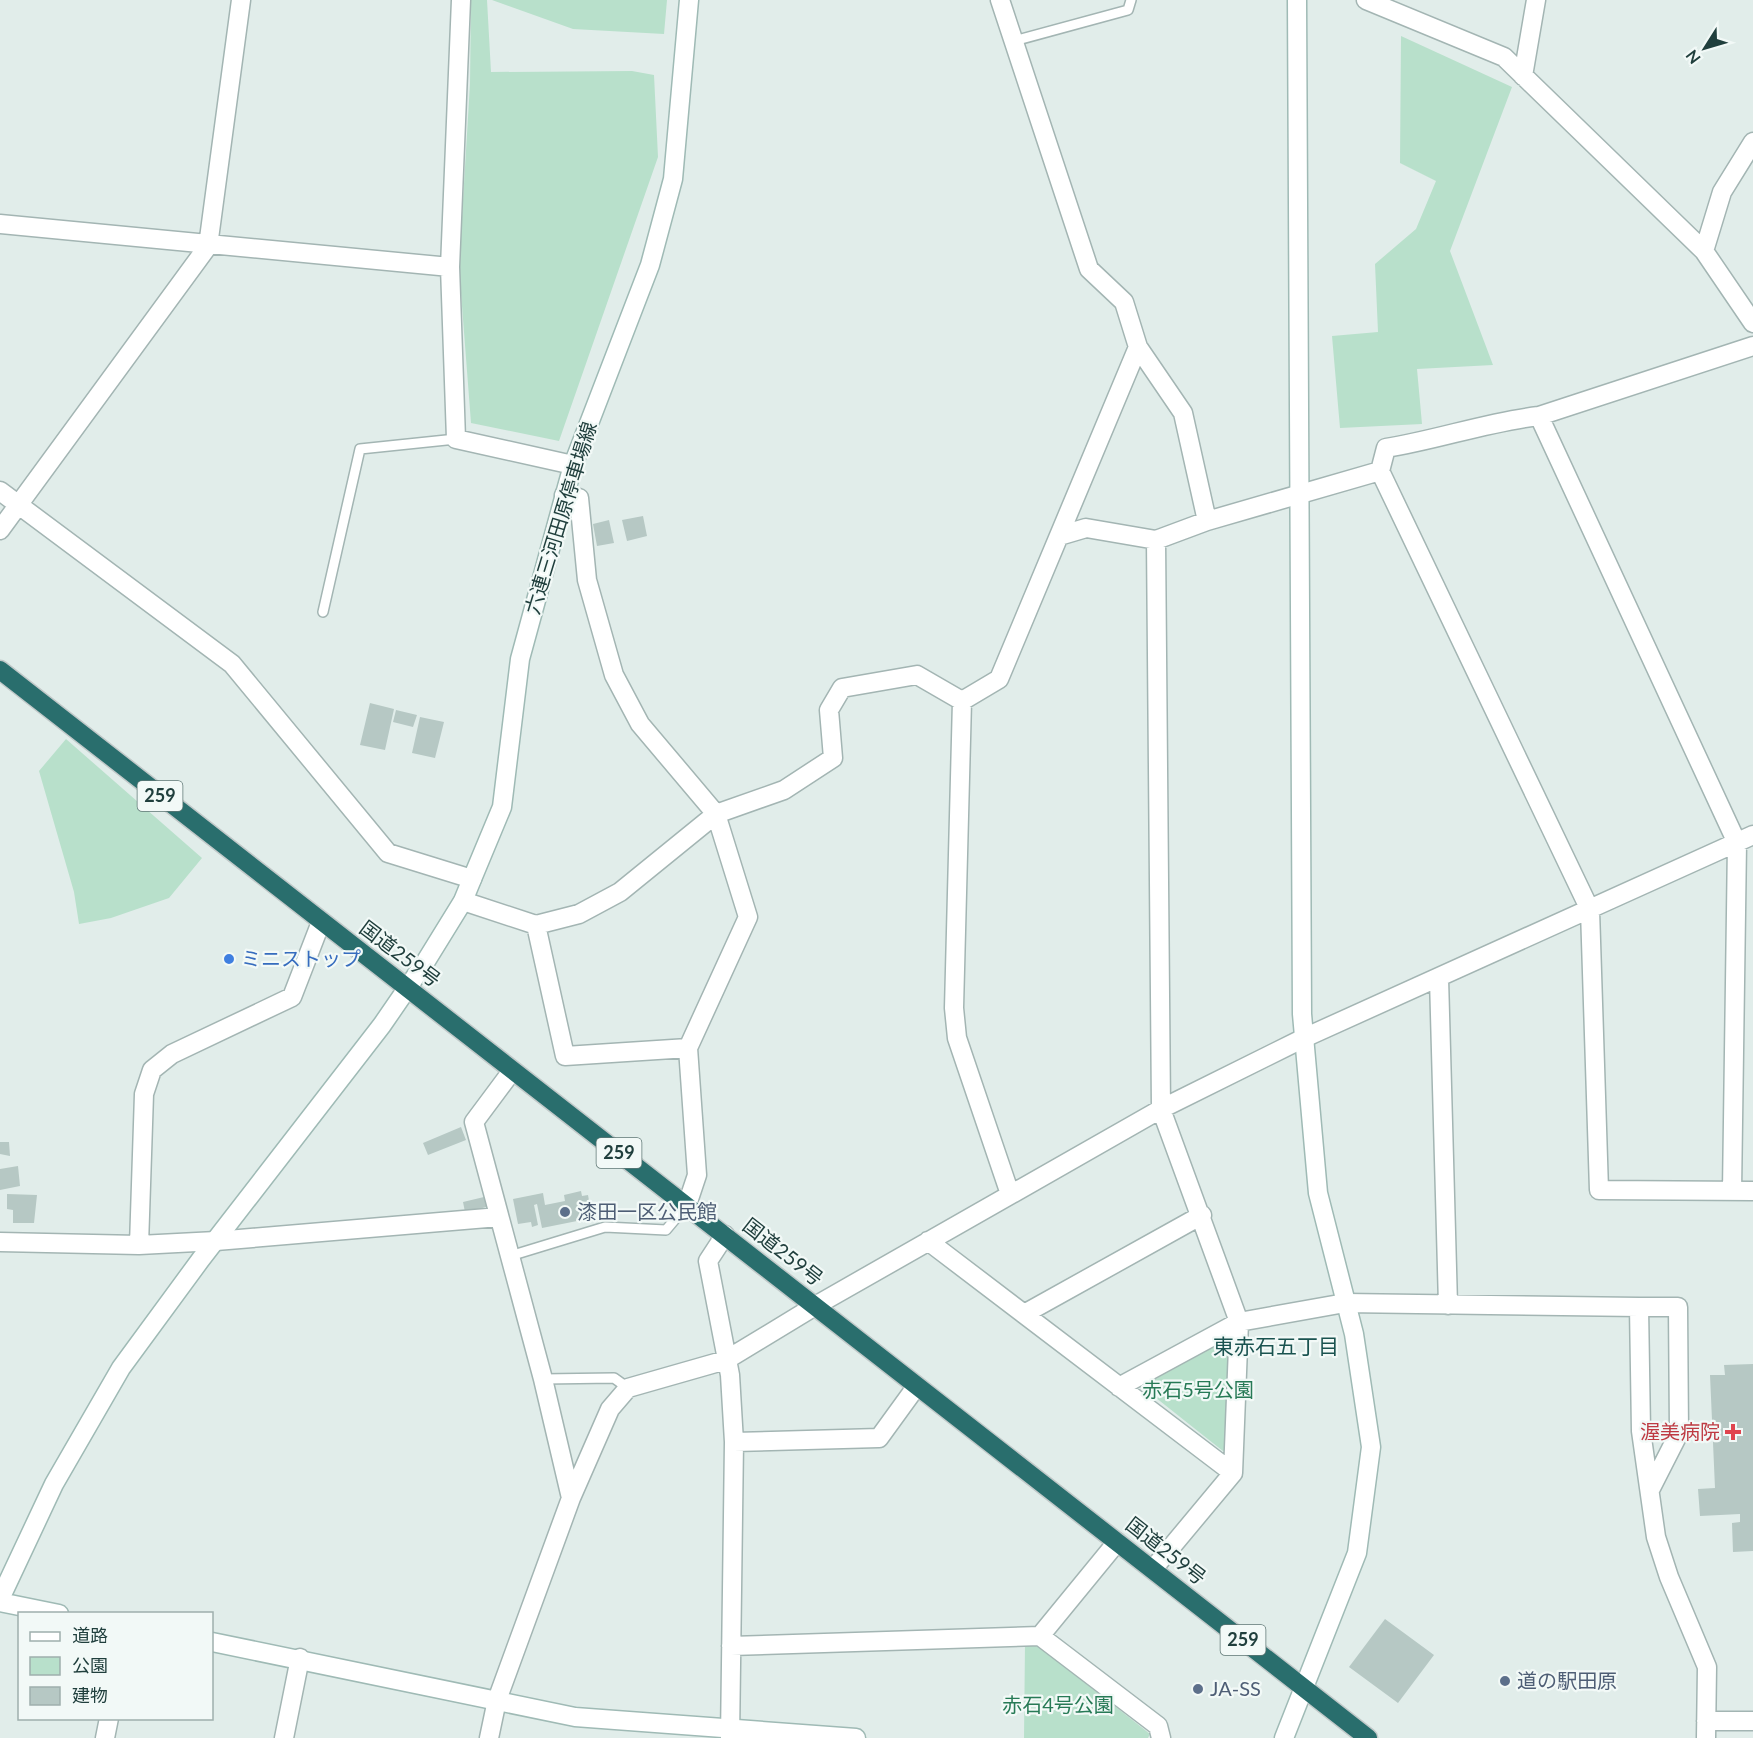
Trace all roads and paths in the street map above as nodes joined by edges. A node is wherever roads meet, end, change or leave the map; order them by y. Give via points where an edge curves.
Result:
1 (241, 0) edge
2 (461, 0) edge
3 (689, 0) edge
4 (1000, 0) edge
5 (1131, 0) edge
6 (1297, 0) edge
7 (1366, 0) edge
8 (1536, 0) edge
9 (1014, 41) junction
10 (1523, 76) junction
11 (1753, 142) edge
12 (0, 224) edge
13 (208, 246) junction
14 (1704, 251) junction
15 (450, 267) junction
16 (1753, 323) edge
17 (1753, 346) edge
18 (1138, 347) junction
19 (1539, 416) junction
20 (456, 439) junction
21 (573, 465) junction
22 (1380, 471) junction
23 (0, 491) edge
24 (1300, 492) junction
25 (564, 495) junction
26 (19, 505) junction
27 (1207, 521) junction
28 (0, 530) edge
29 (1059, 536) junction
30 (1156, 540) junction
31 (323, 612) dead end
32 (0, 670) edge
33 (962, 701) junction
34 (716, 814) junction
35 (1745, 839) edge
36 (472, 879) junction
37 (463, 900) junction
38 (1590, 910) junction
39 (321, 922) junction
40 (536, 925) junction
41 (1439, 978) junction
42 (408, 988) junction
43 (1304, 1038) junction
44 (687, 1048) junction
45 (512, 1071) junction
46 (1161, 1109) junction
47 (1732, 1191) junction
48 (1753, 1191) edge
49 (1011, 1194) junction
50 (687, 1205) junction
51 (1202, 1215) junction
52 (499, 1217) junction
53 (725, 1235) junction
54 (216, 1241) junction
55 (928, 1241) junction
56 (0, 1242) edge
57 (139, 1245) junction
58 (510, 1256) junction
59 (1345, 1303) junction
60 (1449, 1305) junction
61 (815, 1306) junction
62 (1639, 1307) junction
63 (1024, 1314) junction
64 (1239, 1322) junction
65 (726, 1360) junction
66 (543, 1379) junction
67 (916, 1387) junction
68 (1119, 1387) junction
69 (628, 1388) junction
70 (734, 1442) junction
71 (1233, 1473) junction
72 (1651, 1488) junction
73 (571, 1498) junction
74 (1118, 1542) junction
75 (1153, 1569) junction
76 (0, 1600) edge
77 (51, 1612) edge
78 (1040, 1636) junction
79 (213, 1642) edge
80 (731, 1646) junction
81 (300, 1658) junction
82 (1303, 1688) junction
83 (497, 1700) junction
84 (109, 1720) edge
85 (1753, 1721) edge
86 (1706, 1730) edge
87 (730, 1733) edge
88 (105, 1738) edge
89 (284, 1738) edge
90 (489, 1738) edge
91 (856, 1738) edge
92 (1161, 1738) edge
93 (1284, 1738) edge
94 (1368, 1738) edge

1 - 13 street
2 - 15 street
3 - 21 street, 六連三河田原停車場線 via 673,179 650,265
4 - 9 street
5 - 9 lane via 1128,10
6 - 24 street
7 - 10 street via 1504,57
8 - 10 street
9 - 18 street via 1089,269 1124,302
10 - 14 street
11 - 14 street via 1722,192
12 - 13 street
13 - 15 street
13 - 26 street
14 - 16 street
15 - 20 street
17 - 19 street
18 - 27 street via 1183,413
18 - 29 street
19 - 22 street via 1386,448
19 - 35 street
20 - 21 street
20 - 31 lane via 360,449
21 - 25 street, 六連三河田原停車場線
22 - 24 street
22 - 38 street
23 - 26 street
24 - 27 street
24 - 43 street
25 - 34 street via 579,498 586,580 614,675 640,724
25 - 36 street, 六連三河田原停車場線 via 520,659 502,807
26 - 28 street
26 - 36 street via 232,664 388,853
27 - 30 street
29 - 30 street via 1086,528
29 - 33 street via 999,679
30 - 46 street
32 - 39 highway, 国道259号 / 259
33 - 34 street via 917,675 842,688 829,710 833,758 784,790
33 - 49 street via 954,1008 957,1038
34 - 40 street via 620,892 579,914
34 - 44 street via 748,917
35 - 38 street
35 - 47 street
36 - 37 street, 六連三河田原停車場線
37 - 40 street
37 - 42 street, 六連三河田原停車場線
38 - 41 street
38 - 47 street via 1599,1190
39 - 42 highway, 国道259号 / 259
39 - 57 street via 292,997 172,1054 152,1070 144,1094
40 - 44 street via 565,1056
41 - 43 street
41 - 60 street
42 - 45 highway, 国道259号 / 259
42 - 54 street, 六連三河田原停車場線
43 - 46 street
43 - 59 street via 1318,1194
44 - 50 street via 697,1175
45 - 50 highway, 国道259号 / 259
45 - 52 street via 474,1122
46 - 49 street
46 - 51 street
47 - 48 street
49 - 55 street
50 - 53 highway, 国道259号 / 259
50 - 58 lane via 666,1230 604,1227
51 - 63 street
51 - 64 street
52 - 54 street
52 - 58 street
53 - 61 highway, 国道259号 / 259
53 - 65 street via 708,1261
54 - 57 street
54 - 76 street, 六連三河田原停車場線 via 121,1368 54,1484
55 - 61 street
55 - 63 street
56 - 57 street
58 - 66 street
59 - 60 street
59 - 64 street
59 - 82 street via 1354,1334 1371,1448 1358,1553
60 - 62 street
61 - 65 street
61 - 67 highway, 国道259号 / 259
62 - 72 street via 1641,1431
62 - 72 street via 1678,1307 1679,1432
63 - 68 street
64 - 68 street
64 - 71 street
65 - 69 street
65 - 70 street
66 - 69 lane via 614,1378
66 - 73 street
67 - 70 street via 879,1438
67 - 74 highway, 国道259号 / 259
68 - 71 street
69 - 73 street via 610,1409
70 - 80 street
71 - 75 street
72 - 86 street via 1656,1537 1707,1666
73 - 83 street
74 - 75 highway, 国道259号 / 259
74 - 78 street
75 - 82 highway, 国道259号 / 259
76 - 77 street
78 - 80 street
78 - 92 street via 1158,1726
79 - 81 street
80 - 87 street
81 - 83 street
81 - 89 street
82 - 93 street
82 - 94 highway, 国道259号 / 259
83 - 87 street via 575,1717
83 - 90 street
84 - 88 street
85 - 86 street
87 - 91 street

